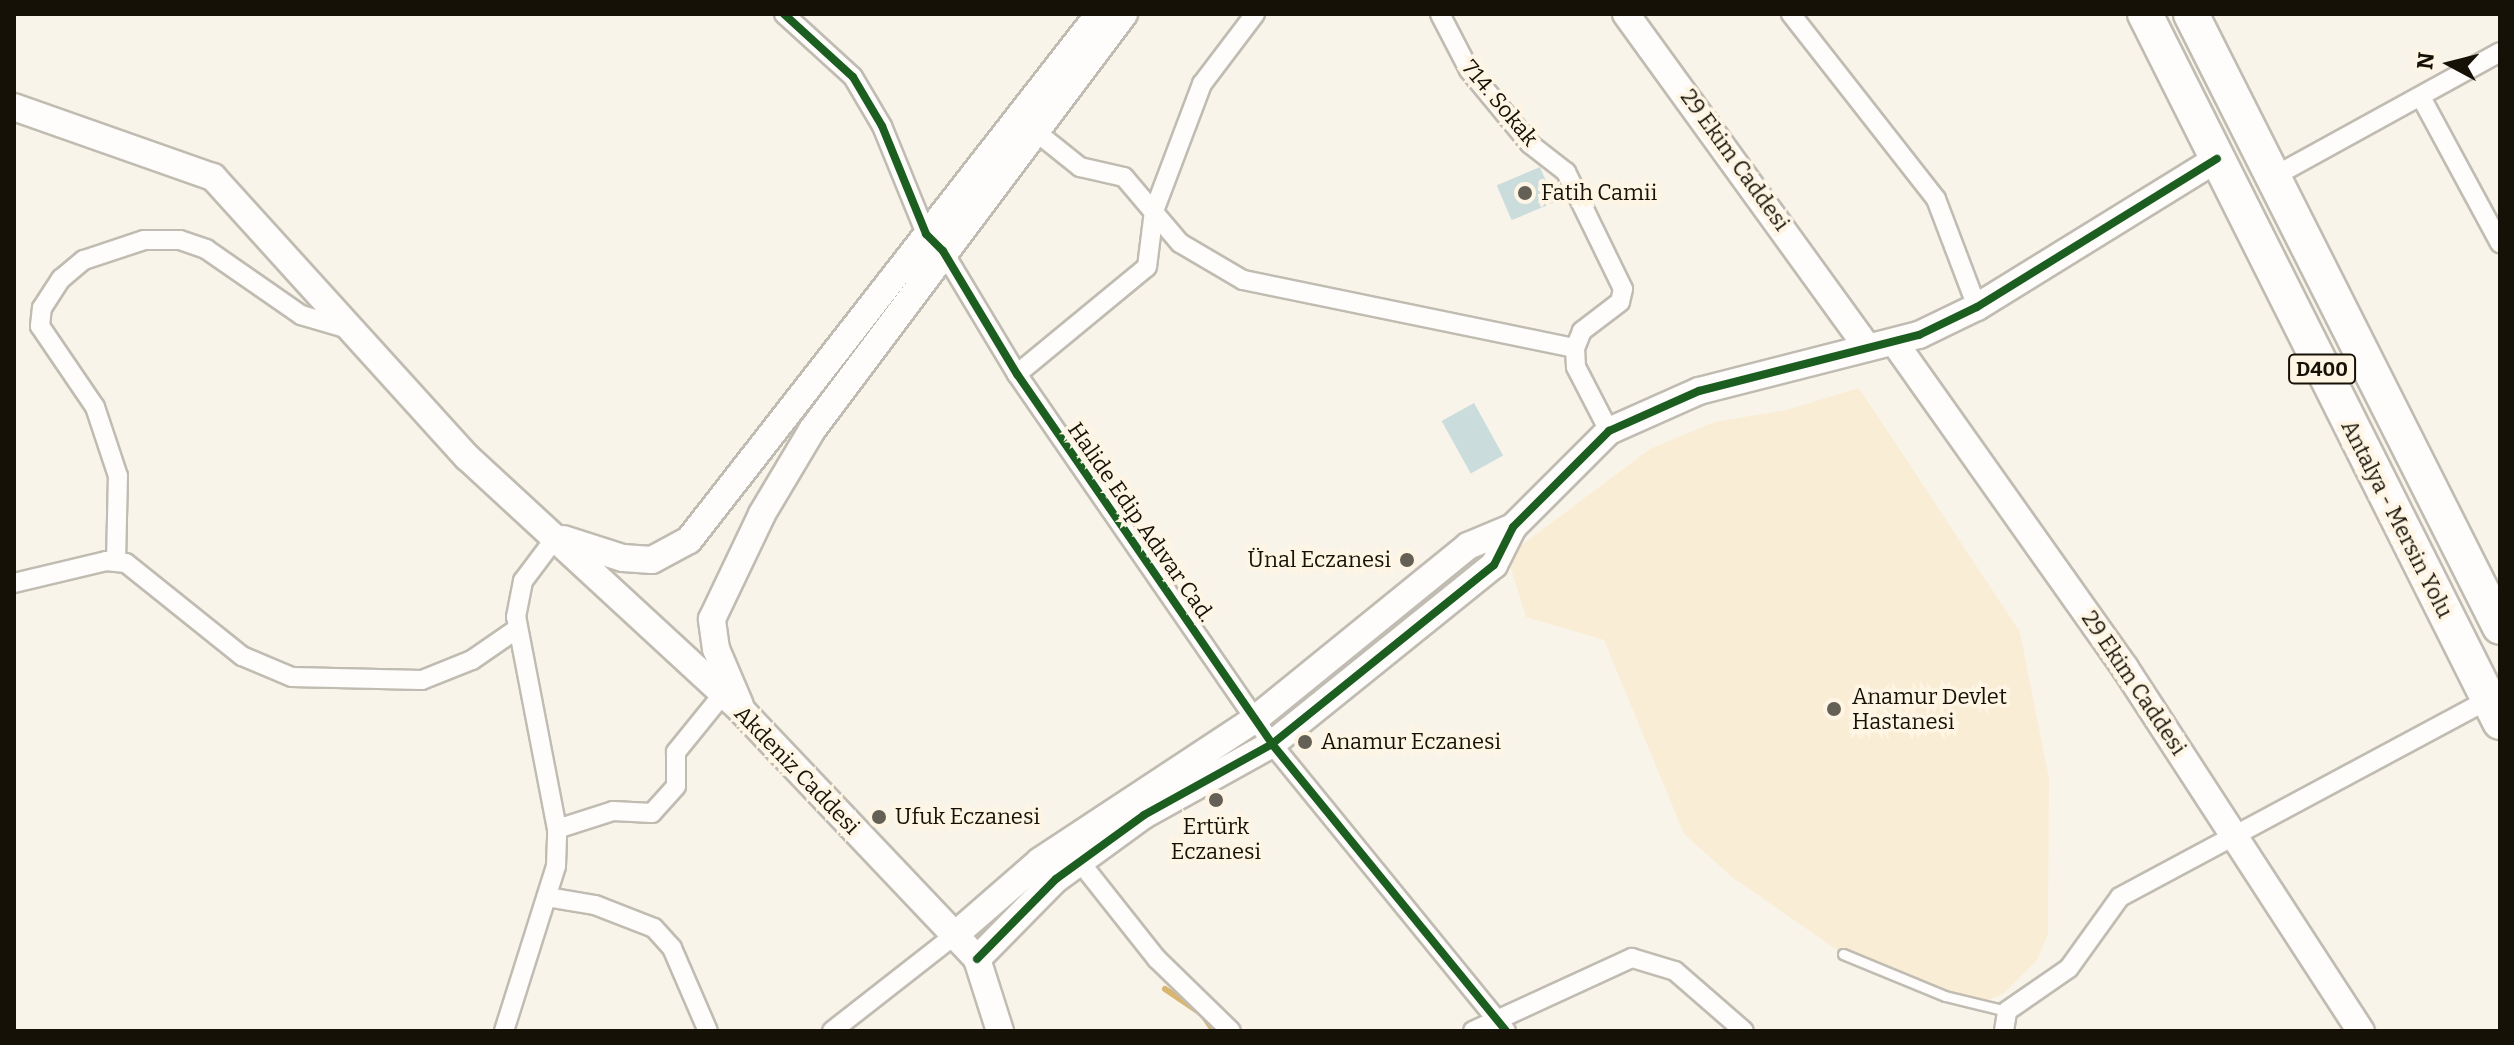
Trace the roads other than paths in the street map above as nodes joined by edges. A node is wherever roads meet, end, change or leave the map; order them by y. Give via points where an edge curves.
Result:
1 (784, 14) edge
2 (1099, 14) edge
3 (1124, 14) edge
4 (1255, 14) edge
5 (1440, 14) edge
6 (1626, 14) edge
7 (1791, 14) edge
8 (2145, 14) edge
9 (2191, 14) edge
10 (2500, 52) edge
11 (2422, 99) junction
12 (14, 107) edge
13 (1035, 131) junction
14 (2217, 159) junction
15 (2273, 177) junction
16 (1154, 211) junction
17 (2499, 239) edge
18 (934, 243) junction
19 (1977, 307) junction
20 (352, 330) junction
21 (1895, 343) junction
22 (1575, 348) junction
23 (1868, 348) junction
24 (1017, 374) junction
25 (1609, 431) junction
26 (1513, 527) junction
27 (556, 537) junction
28 (116, 562) junction
29 (14, 583) edge
30 (2500, 627) edge
31 (517, 629) junction
32 (723, 694) junction
33 (2494, 711) edge
34 (743, 712) junction
35 (1254, 720) junction
36 (1272, 744) junction
37 (557, 829) junction
38 (2234, 831) junction
39 (1080, 862) junction
40 (547, 897) junction
41 (955, 935) junction
42 (1843, 954) dead end
43 (977, 959) junction
44 (2007, 1011) junction
45 (1501, 1025) edge
46 (504, 1031) edge
47 (708, 1031) edge
48 (832, 1031) edge
49 (1000, 1031) edge
50 (1231, 1031) edge
51 (1473, 1031) edge
52 (1744, 1031) edge
53 (2004, 1031) edge
54 (2361, 1031) edge

1 - 18 street, Halide Edip Adıvar Cad. via 853,77 882,126
2 - 18 street
3 - 13 street
4 - 16 street via 1202,84
5 - 22 street, 714. Sokak via 1469,70 1530,144 1566,172 1623,289 1620,302 1582,331
6 - 23 street, 29 Ekim Caddesi
7 - 19 street via 1936,199
8 - 14 highway, Antalya - Mersin Yolu / D400
9 - 15 highway, Antalya - Mersin Yolu / D400
10 - 11 street
11 - 15 street
11 - 17 street
12 - 20 street, Akdeniz Caddesi via 213,177
13 - 16 street via 1080,167 1124,177
13 - 18 street
14 - 19 street
14 - 33 highway, Antalya - Mersin Yolu / D400
15 - 30 highway, Antalya - Mersin Yolu / D400
16 - 22 street via 1180,243 1243,280
16 - 24 street via 1147,267
18 - 24 street, Halide Edip Adıvar Cad.
18 - 27 street via 689,540 652,560 623,558
18 - 34 street via 812,430 712,619 716,649
19 - 21 street
20 - 27 street, Akdeniz Caddesi via 467,457
20 - 28 street via 301,315 206,249 180,240 144,240 84,260 61,279 42,308 40,326 95,407 109,448 118,476
21 - 23 street
21 - 38 street, 29 Ekim Caddesi
22 - 25 street via 1576,367
23 - 25 street via 1699,391
24 - 35 street, Halide Edip Adıvar Cad.
25 - 26 street
26 - 35 street via 1468,546
26 - 36 street via 1494,565
27 - 31 street via 523,581
27 - 32 street, Akdeniz Caddesi
28 - 29 street
28 - 31 street via 168,592 242,656 292,677 422,680 472,660
31 - 37 street
32 - 34 street, Akdeniz Caddesi
32 - 37 street via 676,752 676,786 652,813 613,811
33 - 38 street
34 - 41 street, Akdeniz Caddesi
35 - 36 street, Halide Edip Adıvar Cad.
35 - 41 street via 1040,861
36 - 39 street via 1144,815
36 - 45 street, Halide Edip Adıvar Cad.
37 - 40 street
38 - 44 street via 2120,897 2069,968
38 - 54 street, 29 Ekim Caddesi
39 - 43 street
39 - 50 street via 1157,959
40 - 46 street
40 - 47 street via 595,905 654,928 672,948
41 - 43 street, Akdeniz Caddesi
41 - 48 street
42 - 44 lane via 1945,996
43 - 49 street, Akdeniz Caddesi
44 - 53 street
45 - 51 street
45 - 52 street via 1632,958 1675,971

